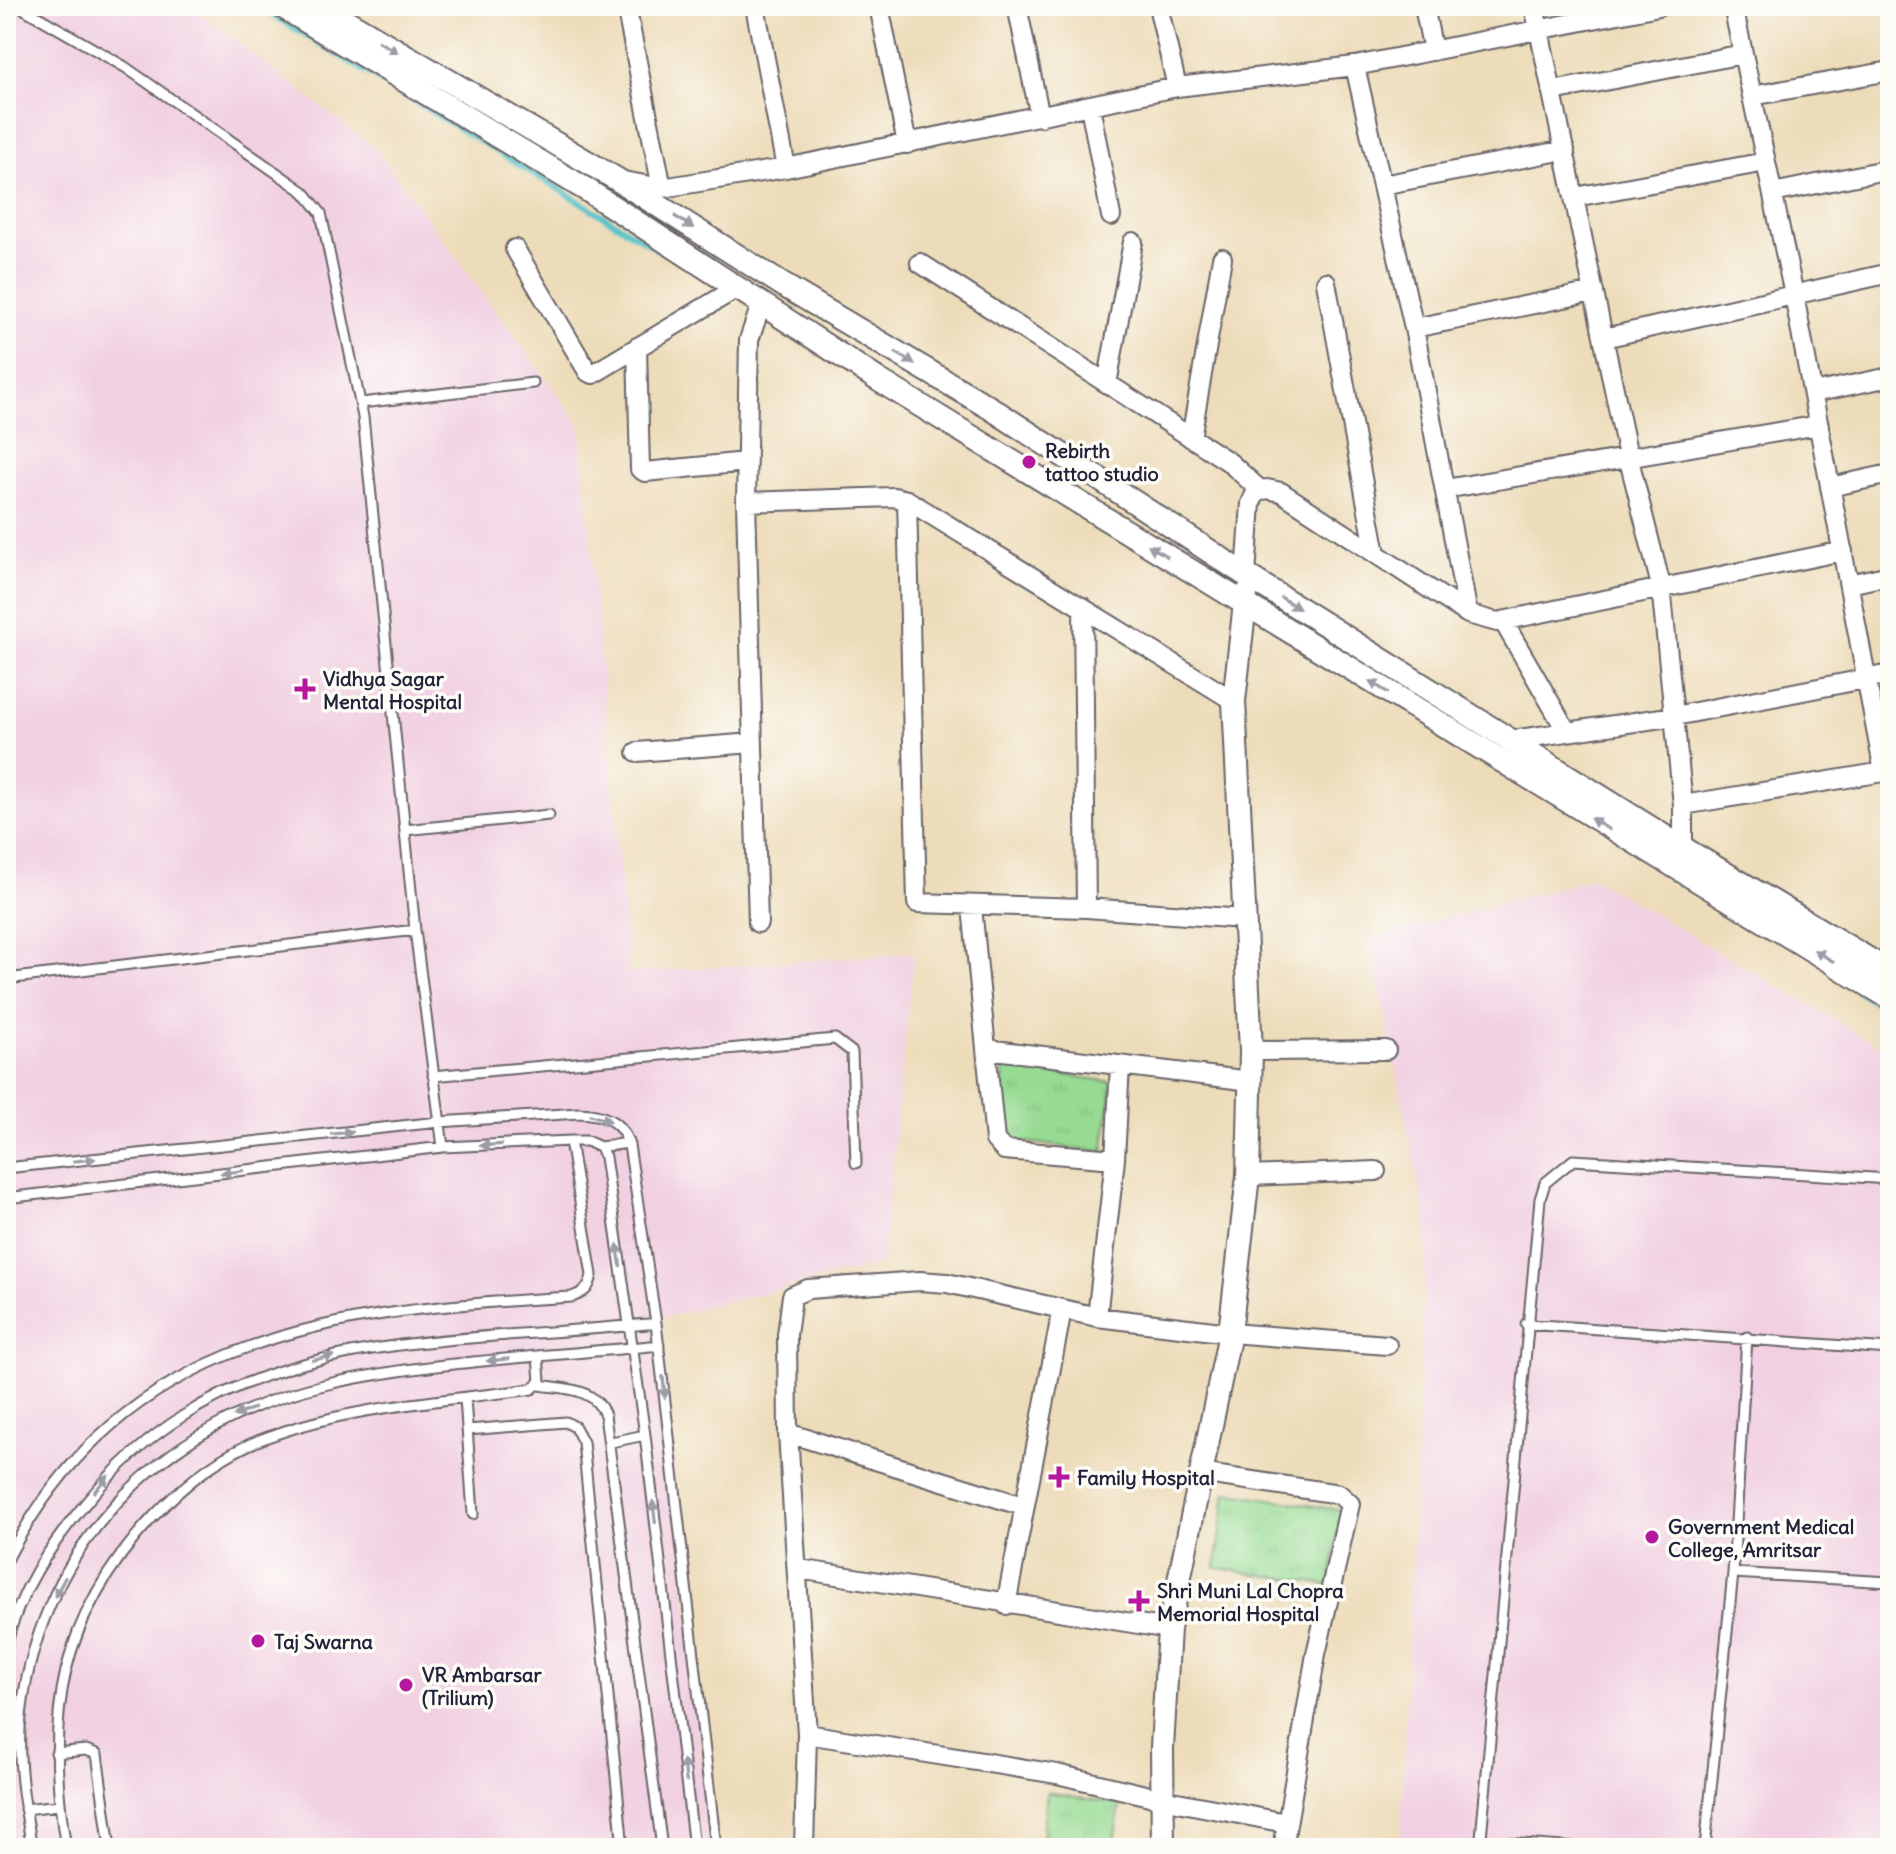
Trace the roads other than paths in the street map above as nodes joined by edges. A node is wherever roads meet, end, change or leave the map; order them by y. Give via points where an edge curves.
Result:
1 (19, 6) edge
2 (281, 6) edge
3 (321, 6) edge
4 (626, 6) edge
5 (755, 6) edge
6 (879, 6) edge
7 (1017, 6) edge
8 (1158, 6) edge
9 (1424, 6) edge
10 (1534, 6) edge
11 (1659, 6) edge
12 (1733, 6) edge
13 (1635, 8) edge
14 (1539, 31) junction
15 (1433, 51) junction
16 (1743, 54) junction
17 (1355, 66) junction
18 (1890, 71) edge
19 (1177, 87) junction
20 (1553, 91) junction
21 (1752, 96) junction
22 (1090, 106) junction
23 (1040, 117) junction
24 (907, 144) junction
25 (1565, 150) junction
26 (1766, 162) junction
27 (786, 168) junction
28 (1890, 169) edge
29 (618, 180) junction
30 (1382, 185) junction
31 (662, 188) junction
32 (1773, 193) junction
33 (1575, 197) junction
34 (1111, 216) dead end
35 (1133, 242) dead end
36 (515, 249) dead end
37 (1222, 258) dead end
38 (920, 263) dead end
39 (1890, 273) edge
40 (1326, 282) dead end
41 (737, 288) junction
42 (1594, 292) junction
43 (1794, 295) junction
44 (761, 305) junction
45 (1414, 328) junction
46 (1604, 338) junction
47 (637, 347) junction
48 (1890, 377) edge
49 (533, 383) dead end
50 (1107, 384) junction
51 (1813, 393) junction
52 (361, 403) junction
53 (1819, 425) junction
54 (1191, 438) junction
55 (1628, 456) junction
56 (746, 462) junction
57 (1890, 474) edge
58 (1830, 487) junction
59 (1445, 489) junction
60 (1260, 490) junction
61 (907, 500) junction
62 (746, 502) junction
63 (1843, 551) junction
64 (1376, 554) junction
65 (1246, 575) junction
66 (1890, 575) edge
67 (1849, 584) junction
68 (1661, 586) junction
69 (1247, 606) junction
70 (1083, 607) junction
71 (1468, 614) junction
72 (1503, 621) junction
73 (1890, 674) edge
74 (1866, 679) junction
75 (1234, 701) junction
76 (1675, 716) junction
77 (1566, 730) junction
78 (1512, 740) junction
79 (753, 743) junction
80 (637, 752) dead end
81 (1887, 771) edge
82 (1683, 805) junction
83 (549, 815) dead end
84 (405, 830) junction
85 (1683, 848) junction
86 (972, 907) junction
87 (1086, 908) junction
88 (1244, 919) junction
89 (758, 923) dead end
90 (415, 930) junction
91 (1890, 972) edge
92 (6, 979) edge
93 (1890, 998) edge
94 (986, 1049) junction
95 (1386, 1050) dead end
96 (1251, 1051) junction
97 (1120, 1065) junction
98 (433, 1076) junction
99 (1251, 1081) junction
100 (439, 1122) junction
101 (570, 1141) junction
102 (628, 1143) junction
103 (443, 1147) junction
104 (600, 1147) junction
105 (1115, 1159) junction
106 (856, 1163) dead end
107 (6, 1168) edge
108 (1376, 1171) dead end
109 (1248, 1176) junction
110 (1890, 1179) edge
111 (6, 1198) edge
112 (1062, 1310) junction
113 (1097, 1317) junction
114 (656, 1323) junction
115 (1526, 1324) junction
116 (630, 1326) junction
117 (1230, 1333) junction
118 (1747, 1337) junction
119 (659, 1345) junction
120 (1387, 1345) dead end
121 (632, 1348) junction
122 (1890, 1349) edge
123 (538, 1356) junction
124 (539, 1385) junction
125 (465, 1398) junction
126 (468, 1430) junction
127 (788, 1433) junction
128 (645, 1435) junction
129 (611, 1442) junction
130 (1200, 1473) junction
131 (1023, 1506) junction
132 (473, 1514) dead end
133 (6, 1562) edge
134 (799, 1569) junction
135 (1733, 1573) junction
136 (1890, 1582) edge
137 (1006, 1605) junction
138 (1169, 1629) junction
139 (6, 1646) edge
140 (807, 1734) junction
141 (56, 1753) junction
142 (1162, 1799) junction
143 (59, 1805) junction
144 (25, 1809) junction
145 (1286, 1823) junction
146 (1480, 1845) edge
147 (32, 1848) edge
148 (66, 1848) edge
149 (110, 1848) edge
150 (623, 1848) edge
151 (662, 1848) edge
152 (694, 1848) edge
153 (716, 1848) edge
154 (804, 1848) edge
155 (1163, 1848) edge
156 (1283, 1848) edge
157 (1577, 1848) edge
158 (1705, 1848) edge

1 - 52 lane via 125,67 304,192 326,227
2 - 41 street via 587,190
3 -> 29 street
4 - 31 street
5 - 27 street
6 - 24 street
7 - 23 street
8 - 19 street
9 - 15 street
10 - 14 street
11 - 13 street
12 - 16 street
13 - 14 street
14 - 15 street
14 - 20 street
15 - 17 street
16 - 20 street
16 - 21 street
17 - 19 street
17 - 30 street
18 - 21 street
19 - 22 street
20 - 25 street
21 - 26 street
22 - 23 street
22 - 34 street
23 - 24 street
24 - 27 street
25 - 30 street
25 - 33 street
26 - 32 street
26 - 33 street
27 - 31 street
28 - 32 street
29 - 31 street
29 -> 65 street via 992,409
30 - 45 street
32 - 43 street
33 - 42 street
35 - 50 street
36 - 47 street via 590,373
37 - 54 street
38 - 50 street
39 - 43 street
40 - 64 street
41 - 44 street
41 - 47 street
42 - 45 street
42 - 46 street
43 - 46 street
43 - 51 street
44 - 56 street via 749,340
69 -> 44 street
45 - 59 street
46 - 55 street
47 - 56 street via 641,471
48 - 51 street
49 - 52 lane
50 - 54 street
51 - 53 street
52 - 84 lane
53 - 55 street
53 - 58 street
54 - 60 street
55 - 59 street
55 - 68 street
56 - 62 street
57 - 58 street
58 - 63 street
59 - 71 street
60 - 64 street via 1281,492
60 - 65 street via 1251,503
61 - 62 street
61 - 70 street
61 - 86 street via 915,899 920,904
62 - 79 street
63 - 67 street
63 - 68 street
64 - 71 street
65 - 69 street
65 -> 78 street
66 - 67 street
67 - 74 street
68 - 72 street
68 - 76 street
69 - 75 street
93 -> 69 street
70 - 75 street
70 - 87 street
71 - 72 street
72 - 77 street
73 - 74 street
74 - 76 street
74 - 81 street
75 - 88 street
76 - 77 street
76 - 82 street
77 - 78 street
78 - 85 street
79 - 80 street
79 - 89 street
81 - 82 street
82 - 85 street
83 - 84 lane
84 - 90 lane
85 - 91 street
86 - 87 street
86 - 94 street
87 - 88 street
88 - 96 street
90 - 92 lane
90 - 98 lane
94 - 97 street
94 - 105 street via 991,1131 999,1147
95 - 96 street
96 - 99 street
97 - 99 street
97 - 105 street
98 - 100 lane
98 - 106 lane via 835,1039 852,1052 855,1068
99 - 109 street
100 -> 102 lane via 593,1114 619,1125
100 - 103 lane
107 -> 100 lane
101 -> 103 lane
101 - 104 lane
101 - 133 lane via 592,1275 583,1293 325,1322 202,1365 156,1389 100,1436 45,1495
102 - 104 lane
102 - 114 lane
103 -> 111 lane
116 -> 104 lane
105 - 113 street
108 - 109 street
109 - 117 street
110 - 115 lane via 1573,1160 1545,1183 1540,1199
112 - 113 street
112 - 127 street via 920,1281 798,1291 789,1302
112 - 131 street
113 - 117 street
114 - 116 lane
114 - 119 lane
115 - 118 lane
115 - 146 lane
116 - 121 lane
139 -> 116 lane via 41,1562 68,1524 106,1477 190,1409 288,1367 350,1352 414,1341
117 - 120 street
117 - 130 street
118 - 122 lane
118 - 135 lane
119 - 121 lane
119 -> 153 lane
121 - 123 lane
121 - 128 lane
123 - 124 lane
123 -> 144 lane via 328,1384 212,1425 166,1455 98,1526 42,1622 20,1727
124 - 125 lane
124 - 129 lane via 578,1390 596,1399
125 - 126 lane
125 - 141 lane via 294,1428 245,1446 181,1490 135,1537 95,1592 75,1636 60,1696
126 - 132 lane
126 - 150 lane via 566,1422 583,1442
127 - 131 street
127 - 134 street
128 - 129 lane
152 -> 128 lane
129 - 151 lane
130 - 138 street
130 - 145 street via 1339,1494 1350,1504
131 - 137 street
134 - 137 street
134 - 140 street
135 - 136 lane
135 - 158 lane
137 - 138 street
138 - 142 street
140 - 142 street via 1057,1774
140 - 154 street
141 - 143 lane
141 - 149 lane via 97,1754
142 - 145 street
142 - 155 street
143 - 144 lane
143 - 148 lane
144 - 147 lane
145 - 156 street
146 - 157 lane

